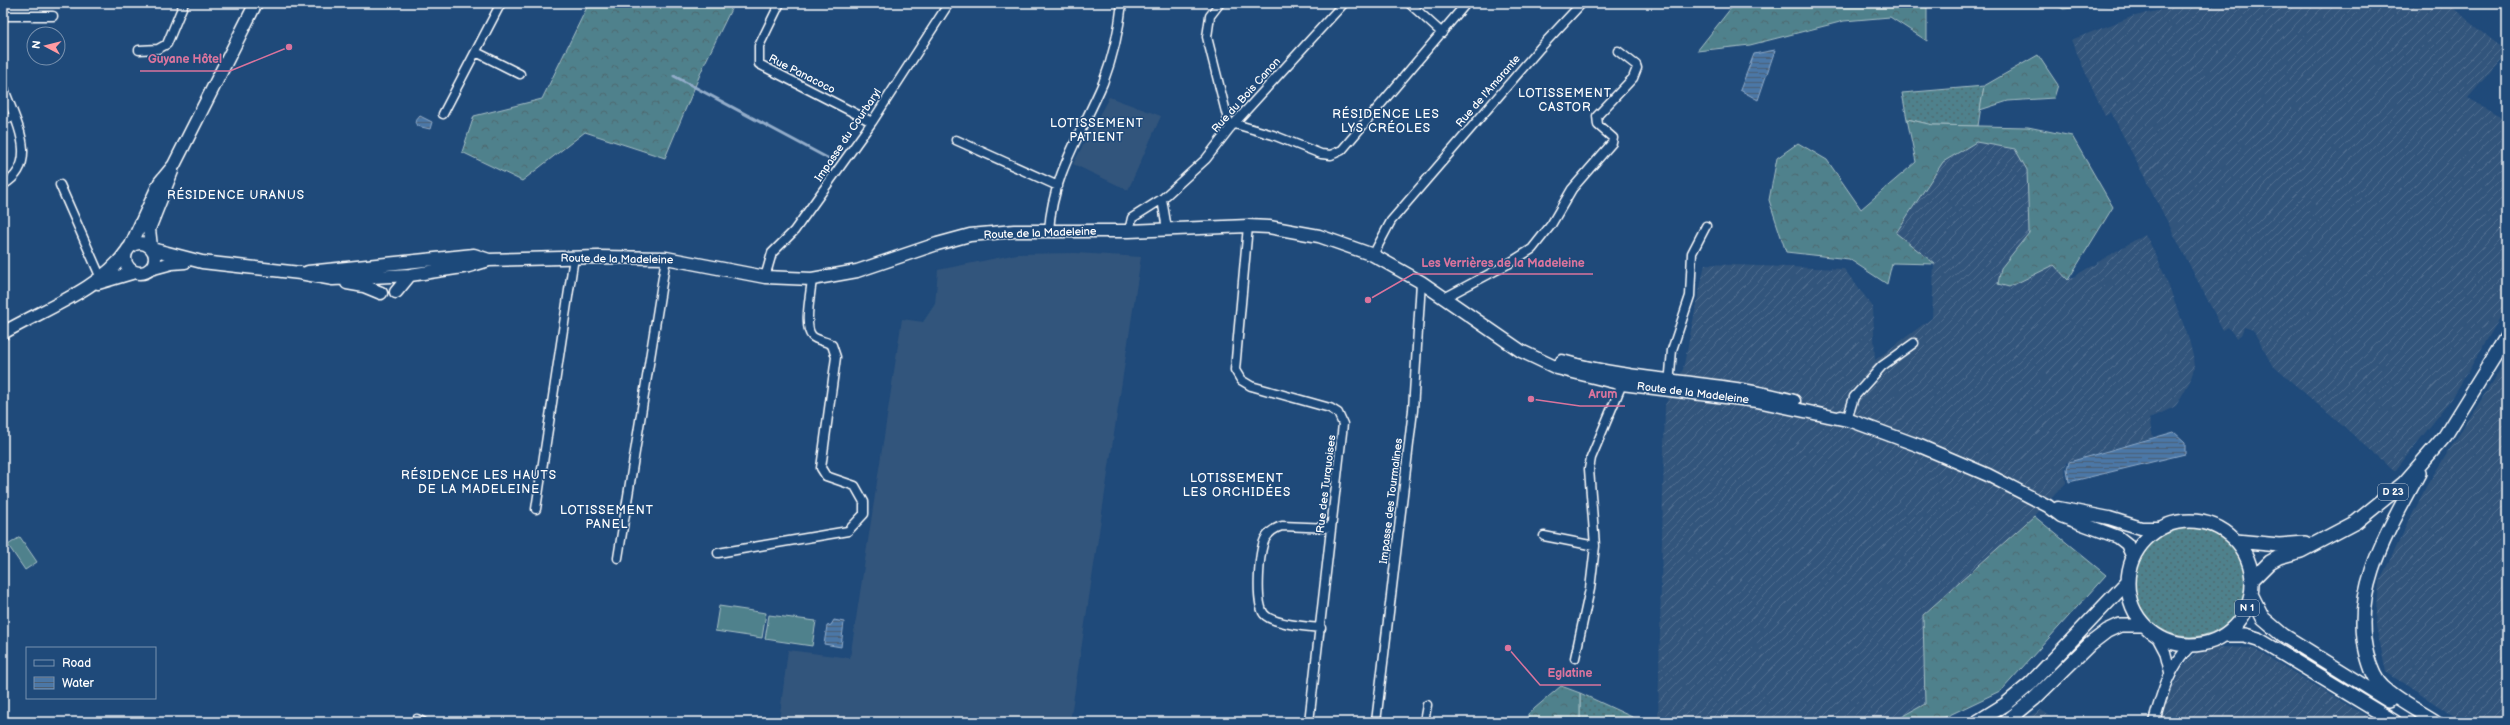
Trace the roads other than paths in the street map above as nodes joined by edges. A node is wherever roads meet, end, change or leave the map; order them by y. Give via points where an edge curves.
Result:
1 (184, 3) edge
2 (256, 3) edge
3 (501, 3) edge
4 (780, 3) edge
5 (949, 3) edge
6 (1122, 3) edge
7 (1220, 3) edge
8 (1344, 3) edge
9 (1409, 3) edge
10 (1582, 3) edge
11 (1464, 6) dead end
12 (3, 16) edge
13 (53, 16) dead end
14 (1442, 33) junction
15 (139, 50) dead end
16 (1618, 51) dead end
17 (476, 52) junction
18 (520, 74) dead end
19 (3, 86) edge
20 (443, 114) dead end
21 (13, 116) junction
22 (3, 121) edge
23 (872, 122) junction
24 (1233, 126) junction
25 (956, 140) dead end
26 (174, 165) junction
27 (3, 185) edge
28 (60, 185) dead end
29 (1058, 186) junction
30 (1162, 199) junction
31 (1248, 226) junction
32 (1706, 226) dead end
33 (1167, 229) junction
34 (1049, 231) junction
35 (1129, 231) junction
36 (129, 248) junction
37 (152, 248) junction
38 (1373, 255) junction
39 (574, 257) junction
40 (666, 258) junction
41 (490, 260) junction
42 (202, 262) junction
43 (150, 269) junction
44 (135, 272) junction
45 (300, 273) junction
46 (410, 275) junction
47 (100, 276) junction
48 (765, 277) junction
49 (332, 279) junction
50 (812, 279) junction
51 (1421, 282) junction
52 (82, 288) junction
53 (396, 292) dead end
54 (381, 293) dead end
55 (1444, 298) junction
56 (3, 333) edge
57 (1499, 336) junction
58 (2507, 336) edge
59 (1914, 344) dead end
60 (1622, 384) junction
61 (1669, 385) junction
62 (1847, 420) junction
63 (2426, 460) junction
64 (2048, 506) junction
65 (536, 509) dead end
66 (1331, 528) junction
67 (2160, 528) junction
68 (1544, 536) dead end
69 (2236, 541) junction
70 (2320, 542) junction
71 (1595, 546) junction
72 (718, 553) dead end
73 (618, 558) dead end
74 (2133, 558) junction
75 (2252, 580) junction
76 (2128, 581) junction
77 (2251, 594) junction
78 (2144, 625) junction
79 (1321, 628) junction
80 (2156, 635) junction
81 (2224, 635) junction
82 (2191, 646) junction
83 (1575, 658) dead end
84 (2170, 672) junction
85 (1427, 705) dead end
86 (1310, 722) edge
87 (1376, 722) edge
88 (1424, 722) edge
89 (1977, 722) edge
90 (2006, 722) edge
91 (2154, 722) edge
92 (2395, 722) edge
93 (2423, 722) edge
94 (2436, 722) edge

1 - 15 street via 167,44 158,49
2 - 26 main road
3 - 17 street
4 - 23 street, Rue Panacoco via 759,46 759,64
5 - 23 street, Impasse du Courbaryl
6 - 29 street via 1113,54 1068,154
7 - 24 street via 1210,16 1207,37
8 - 24 street, Rue du Bois Canon
9 - 14 street
10 - 38 street, Rue de l'Amarante via 1390,221
11 - 14 street
12 - 13 street
14 - 24 street via 1336,154 1321,154 1273,135
16 - 55 street via 1638,68 1633,78 1597,116 1596,121 1612,138 1612,143 1572,189 1551,225 1532,249
17 - 18 street
17 - 20 street
19 - 21 street
21 - 22 street
21 - 27 street via 23,145 24,158 22,169 13,180
23 - 48 street, Impasse du Courbaryl via 794,231 772,253
24 - 30 street, Rue du Bois Canon via 1206,159
25 - 29 street
26 - 36 main road via 160,182
26 - 37 main road via 149,230
28 - 47 street
29 - 34 street
30 - 33 street
30 - 35 street, Rue du Bois Canon via 1132,218
31 - 33 main road, Route de la Madeleine
31 - 38 main road, Route de la Madeleine via 1319,236
31 - 66 street, Rue des Turquoises via 1235,370 1241,380 1251,386 1330,408 1338,413 1344,434
32 - 61 street via 1692,253 1690,296 1672,350
33 - 35 main road, Route de la Madeleine
34 - 35 main road, Route de la Madeleine
34 - 50 main road, Route de la Madeleine via 970,236 937,244 857,272
36 - 37 main road via 140,242
36 - 44 main road via 125,262
36 - 47 main road via 111,269
37 - 42 main road, Route de la Madeleine
37 - 43 main road via 155,257
38 - 51 main road, Route de la Madeleine
39 - 40 main road, Route de la Madeleine
39 - 41 main road, Route de la Madeleine
39 - 65 street
40 - 48 main road, Route de la Madeleine
40 - 73 street
41 - 45 main road, Route de la Madeleine via 474,256
41 - 46 main road, Route de la Madeleine via 469,266
42 - 43 main road, Route de la Madeleine via 172,263
42 - 45 main road, Route de la Madeleine
43 - 44 main road
44 - 52 main road
45 - 49 main road, Route de la Madeleine
46 - 49 main road, Route de la Madeleine
46 - 53 main road
47 - 52 main road
48 - 50 main road, Route de la Madeleine
49 - 54 main road via 364,286
50 - 72 street via 807,321 809,330 813,337 831,344 836,357 821,468 826,476 855,486 864,502 864,514 848,531
51 - 55 main road, Route de la Madeleine
51 - 87 street, Impasse des Tourmalines via 1413,410
52 - 56 main road
55 - 57 main road, Route de la Madeleine
57 - 60 main road, Route de la Madeleine via 1522,352 1557,368
57 - 61 main road, Route de la Madeleine via 1554,359
58 - 63 main road, D 23 via 2462,410
59 - 62 street via 1882,366 1854,397
60 - 61 main road, Route de la Madeleine
60 - 71 street via 1591,458 1589,469
61 - 62 main road, Route de la Madeleine
62 - 64 main road, Route de la Madeleine via 1975,469
63 - 70 main road, D 23 via 2377,506 2356,522
63 - 94 main road via 2374,564 2367,587 2362,624 2368,658 2382,687
64 - 67 main road, Route de la Madeleine via 2109,518 2141,528
64 - 74 main road, Route de la Madeleine via 2061,516 2118,537 2127,544
66 - 79 street, Rue des Turquoises
66 - 79 street via 1282,526 1267,536 1263,547 1258,588 1264,614 1271,619
67 - 69 main road, N 1 via 2178,521 2199,521 2213,525
67 - 74 main road, N 1 via 2144,540
68 - 71 street
69 - 70 main road, D 23 via 2279,545
69 - 75 main road, N 1 via 2248,559
70 - 75 main road, D 23 via 2279,556
71 - 83 street via 1590,590
74 - 76 main road, N 1
75 - 77 main road, N 1
76 - 78 main road, N 1 via 2129,597
76 - 89 main road via 2030,684 2006,704
77 - 81 main road, N 1 via 2246,610
77 - 93 main road, N 1 via 2263,618 2283,635
78 - 80 main road, N 1
78 - 90 main road via 2120,625 2107,631
79 - 86 street, Rue des Turquoises
80 - 82 main road, N 1 via 2173,643
80 - 84 street via 2165,652
81 - 82 main road, N 1
81 - 92 main road, N 1 via 2245,634 2258,639
82 - 84 street via 2178,658
84 - 91 street
85 - 88 street

